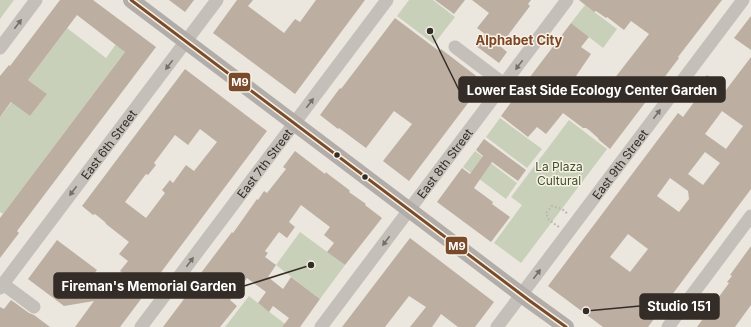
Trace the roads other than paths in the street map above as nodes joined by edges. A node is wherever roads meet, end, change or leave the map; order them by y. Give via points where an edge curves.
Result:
1 (36, 0) edge
2 (131, 0) edge
3 (217, 0) edge
4 (387, 0) edge
5 (567, 0) edge
6 (743, 0) edge
7 (186, 42) junction
8 (455, 47) dead end
9 (0, 48) edge
10 (504, 84) junction
11 (294, 123) junction
12 (410, 210) junction
13 (751, 216) edge
14 (2, 286) edge
15 (522, 294) junction
16 (34, 307) dead end
17 (141, 327) edge
18 (321, 327) edge
19 (497, 327) edge
20 (566, 327) edge
21 (668, 327) edge

9 -> 1 street
2 - 7 main road
3 - 7 street, East 6th Street
11 -> 4 street, East 7th Street
5 -> 10 street, East 8th Street
15 -> 6 street, East 9th Street
7 - 11 main road
7 -> 14 street, East 6th Street
8 - 10 street
10 - 12 street, East 8th Street
11 - 12 main road
17 -> 11 street, East 7th Street
12 - 15 main road
12 -> 18 street, East 8th Street
13 - 21 street
14 - 16 street
15 - 19 street, East 9th Street
15 - 20 main road

